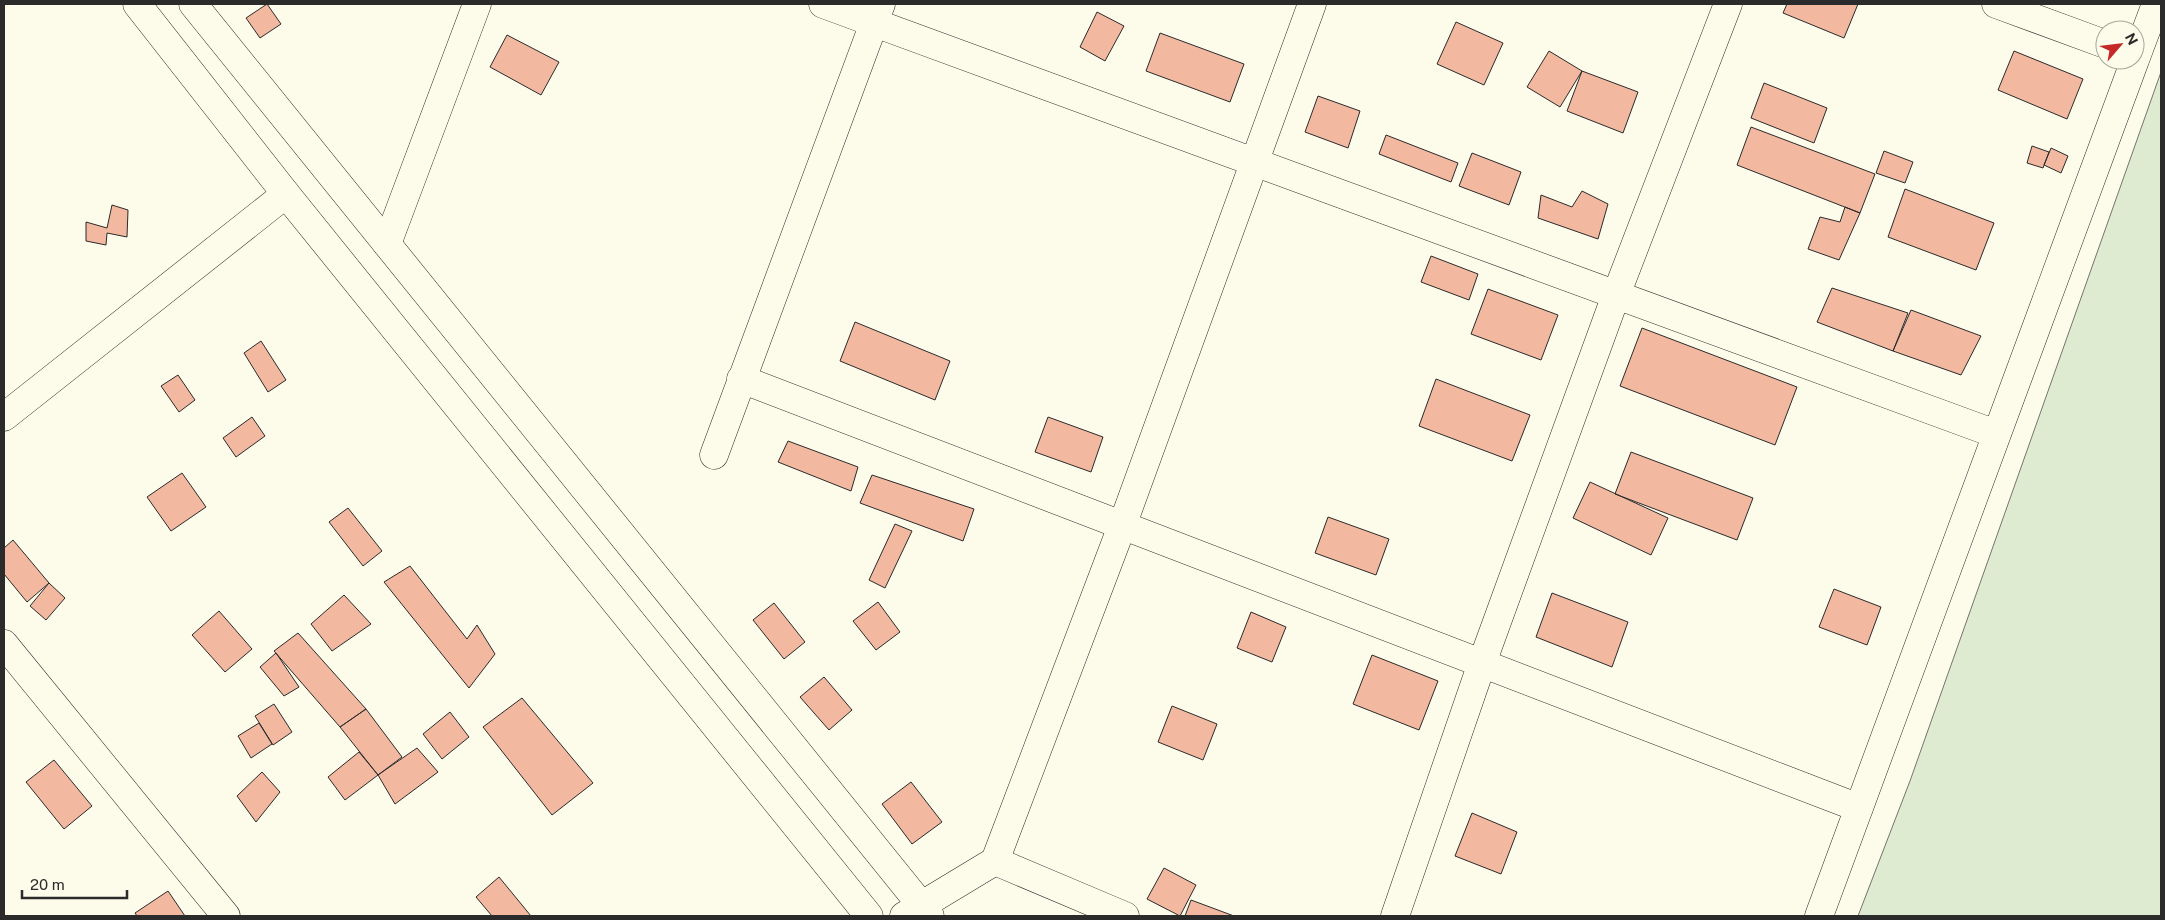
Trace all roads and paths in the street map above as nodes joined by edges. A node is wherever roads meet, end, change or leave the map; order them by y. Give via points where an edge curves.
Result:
1 (137, 4) edge
2 (193, 4) edge
3 (477, 4) edge
4 (822, 4) edge
5 (1312, 4) edge
6 (1728, 4) edge
7 (1996, 4) edge
8 (2156, 4) edge
9 (878, 13) edge
10 (2145, 32) edge
11 (2095, 40) edge
12 (2130, 70) edge
13 (1254, 162) junction
14 (286, 194) junction
15 (387, 244) junction
16 (1616, 295) junction
17 (741, 378) junction
18 (4, 417) edge
19 (1996, 434) junction
20 (714, 455) dead end
21 (1122, 526) junction
22 (4, 644) edge
23 (1482, 663) junction
24 (1859, 808) junction
25 (995, 861) junction
26 (919, 913) edge
27 (226, 916) edge
28 (869, 916) edge
29 (1125, 916) edge
30 (1395, 916) edge
31 (1819, 916) edge

1 - 14 street
2 - 15 street
3 - 15 street
4 - 9 street
5 - 13 street
6 - 16 street
7 - 11 street
8 - 10 street
9 - 13 street
9 - 17 street
12 - 19 street
13 - 16 street
13 - 21 street
14 - 18 street
14 - 28 street
15 - 26 street
16 - 19 street
16 - 23 street
17 - 20 street
17 - 21 street
19 - 24 street
21 - 23 street
21 - 25 street
22 - 27 street
23 - 24 street
23 - 30 street
24 - 31 street
25 - 26 street
25 - 29 street

